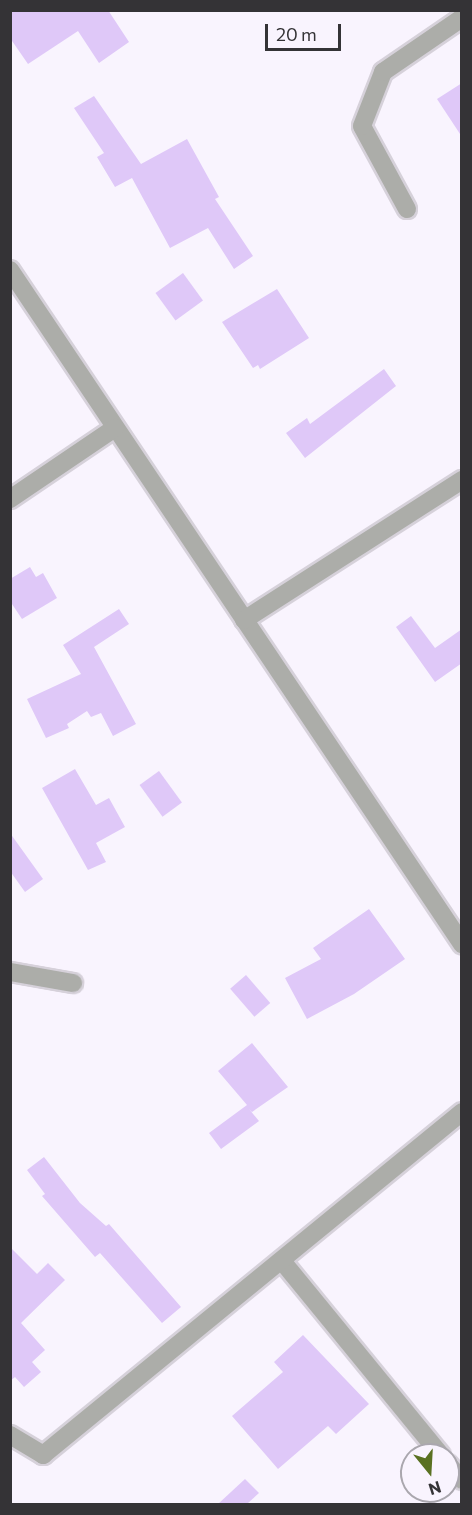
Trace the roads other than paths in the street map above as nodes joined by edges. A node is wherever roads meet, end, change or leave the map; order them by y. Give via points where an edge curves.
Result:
1 (462, 18) edge
2 (407, 208) dead end
3 (10, 270) edge
4 (114, 428) junction
5 (462, 480) edge
6 (10, 499) edge
7 (244, 620) junction
8 (462, 944) edge
9 (10, 972) edge
10 (73, 983) dead end
11 (462, 1112) edge
12 (282, 1260) junction
13 (10, 1435) edge
14 (431, 1443) edge

1 - 2 street via 382,72 362,126
3 - 4 street
4 - 6 street
4 - 7 street
5 - 7 street
7 - 8 street
9 - 10 street
11 - 12 street
12 - 13 street via 43,1455
12 - 14 street

